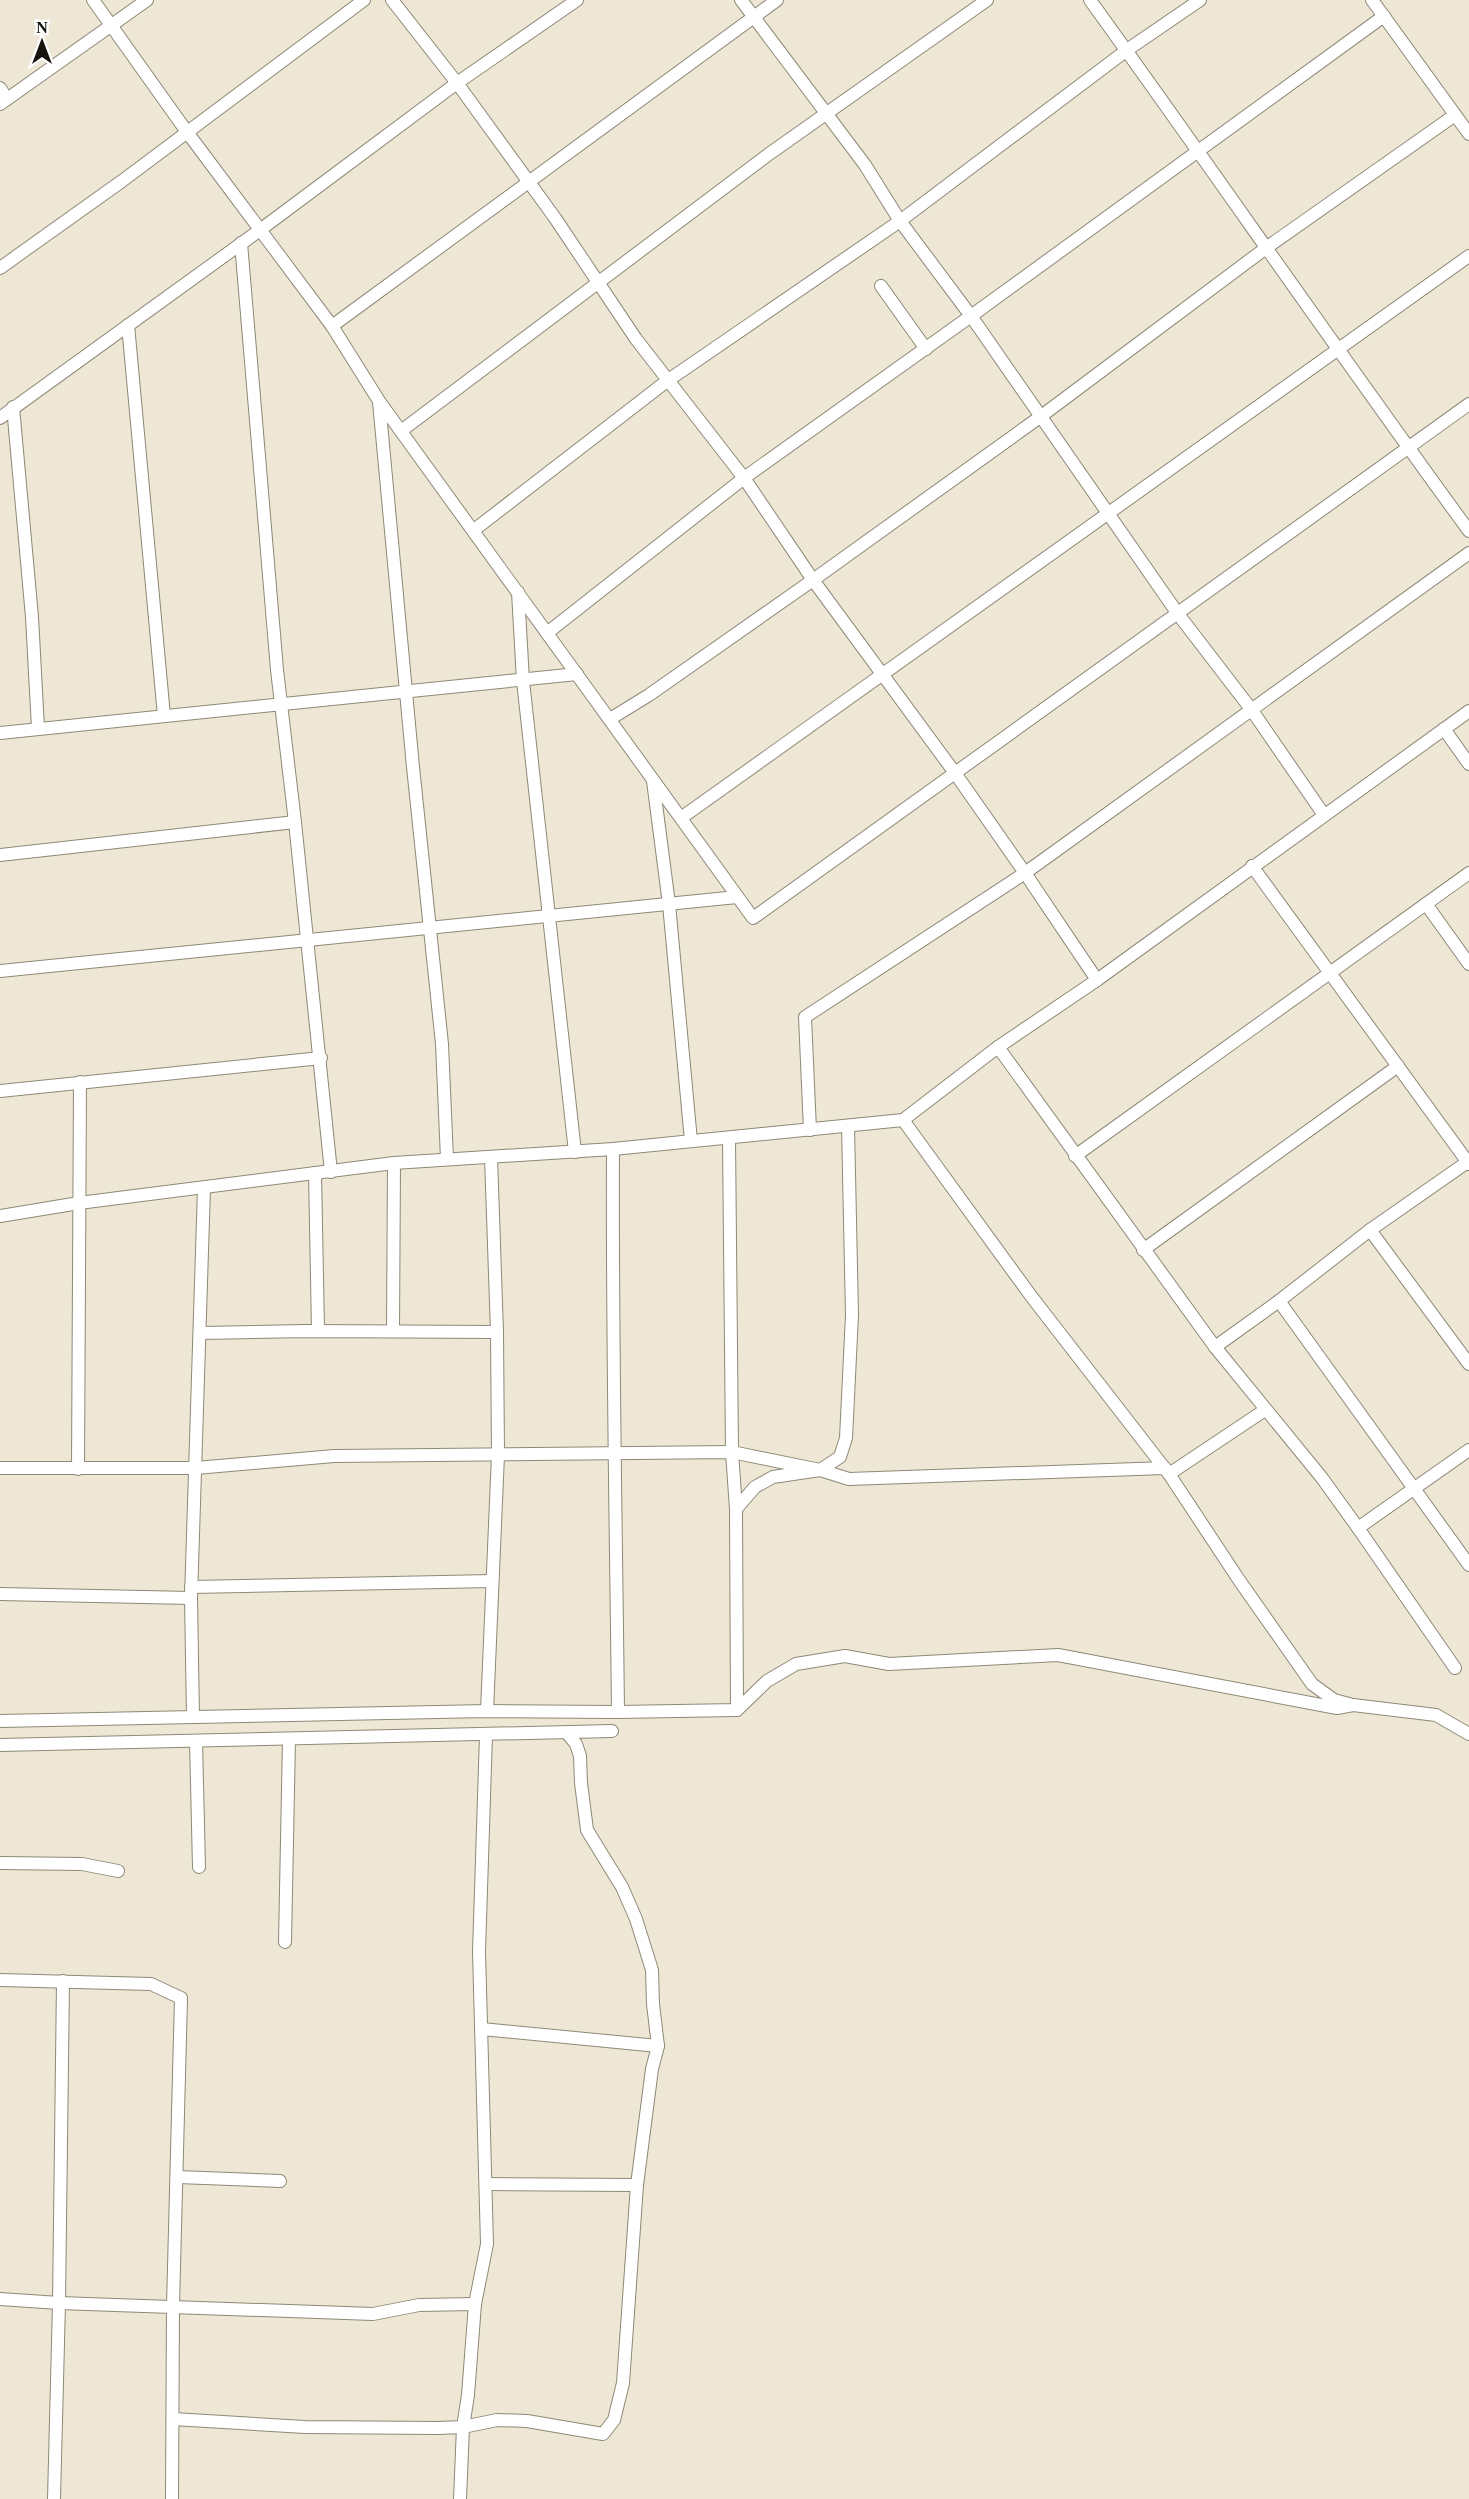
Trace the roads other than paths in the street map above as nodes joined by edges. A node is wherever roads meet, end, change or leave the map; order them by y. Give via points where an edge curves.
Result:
1 (93, 0) edge
2 (147, 0) edge
3 (364, 0) edge
4 (392, 0) edge
5 (577, 0) edge
6 (741, 0) edge
7 (777, 0) edge
8 (987, 0) edge
9 (1090, 0) edge
10 (1200, 0) edge
11 (1372, 0) edge
12 (753, 16) junction
13 (1384, 16) junction
14 (111, 27) junction
15 (1127, 50) junction
16 (457, 83) junction
17 (0, 88) edge
18 (4, 102) edge
19 (827, 114) junction
20 (1455, 115) junction
21 (187, 132) junction
22 (1469, 134) edge
23 (1197, 152) junction
24 (528, 183) junction
25 (900, 221) junction
26 (260, 230) junction
27 (241, 243) junction
28 (1266, 248) junction
29 (1469, 256) edge
30 (0, 268) edge
31 (598, 282) junction
32 (881, 286) dead end
33 (971, 316) junction
34 (128, 325) junction
35 (332, 326) junction
36 (926, 349) junction
37 (1339, 350) junction
38 (667, 381) junction
39 (379, 401) junction
40 (1469, 404) edge
41 (13, 407) junction
42 (1040, 417) junction
43 (0, 418) edge
44 (401, 431) junction
45 (1409, 449) junction
46 (744, 478) junction
47 (1107, 513) junction
48 (474, 530) junction
49 (1469, 531) edge
50 (1469, 554) edge
51 (813, 580) junction
52 (518, 591) junction
53 (1178, 614) junction
54 (547, 633) junction
55 (882, 673) junction
56 (577, 674) junction
57 (523, 681) junction
58 (407, 691) junction
59 (280, 705) junction
60 (1251, 710) junction
61 (1469, 711) edge
62 (164, 716) junction
63 (610, 719) junction
64 (38, 728) junction
65 (1444, 729) junction
66 (0, 733) edge
67 (1469, 764) edge
68 (955, 773) junction
69 (653, 780) junction
70 (1324, 815) junction
71 (681, 818) junction
72 (295, 822) junction
73 (0, 855) edge
74 (1252, 866) junction
75 (1025, 873) junction
76 (1469, 873) edge
77 (737, 897) junction
78 (669, 904) junction
79 (1426, 904) junction
80 (548, 916) junction
81 (429, 927) junction
82 (308, 940) junction
83 (1469, 964) edge
84 (0, 971) edge
85 (1329, 972) junction
86 (1097, 980) junction
87 (998, 1047) junction
88 (321, 1058) junction
89 (1398, 1066) junction
90 (80, 1082) junction
91 (0, 1091) edge
92 (903, 1120) junction
93 (849, 1126) junction
94 (810, 1130) junction
95 (729, 1138) junction
96 (691, 1141) junction
97 (613, 1149) junction
98 (575, 1152) junction
99 (1075, 1156) junction
100 (491, 1157) junction
101 (447, 1159) junction
102 (1469, 1162) edge
103 (394, 1163) junction
104 (331, 1172) junction
105 (315, 1173) junction
106 (204, 1188) junction
107 (79, 1203) junction
108 (0, 1216) edge
109 (1370, 1230) junction
110 (1143, 1250) junction
111 (1279, 1301) junction
112 (318, 1331) junction
113 (393, 1331) junction
114 (497, 1332) junction
115 (200, 1333) junction
116 (1215, 1347) junction
117 (1469, 1364) edge
118 (1265, 1410) junction
119 (1469, 1450) edge
120 (616, 1452) junction
121 (732, 1452) junction
122 (498, 1455) junction
123 (0, 1468) edge
124 (196, 1468) junction
125 (78, 1469) junction
126 (820, 1470) junction
127 (1167, 1471) junction
128 (1415, 1489) junction
129 (736, 1509) junction
130 (1358, 1528) junction
131 (1469, 1565) edge
132 (492, 1581) junction
133 (191, 1592) junction
134 (0, 1594) edge
135 (1455, 1668) dead end
136 (1353, 1705) junction
137 (737, 1710) junction
138 (487, 1712) junction
139 (618, 1712) junction
140 (193, 1716) junction
141 (0, 1721) edge
142 (612, 1731) dead end
143 (567, 1733) junction
144 (1469, 1734) edge
145 (486, 1735) junction
146 (289, 1739) junction
147 (196, 1741) junction
148 (0, 1745) edge
149 (0, 1863) edge
150 (199, 1867) dead end
151 (118, 1871) dead end
152 (285, 1942) dead end
153 (0, 1980) edge
154 (63, 1982) junction
155 (482, 2029) junction
156 (658, 2046) junction
157 (178, 2177) junction
158 (280, 2181) dead end
159 (486, 2184) junction
160 (637, 2185) junction
161 (0, 2299) edge
162 (59, 2304) junction
163 (475, 2304) junction
164 (173, 2306) junction
165 (173, 2419) junction
166 (463, 2427) junction
167 (54, 2499) edge
168 (172, 2499) edge
169 (460, 2499) edge

1 - 14 street
2 - 14 street
3 - 21 street
4 - 16 street
5 - 16 street
6 - 12 street
7 - 12 street
8 - 19 street
9 - 15 street
10 - 15 street
11 - 13 street
12 - 19 street
12 - 24 street
13 - 20 street
13 - 23 street
14 - 18 street
14 - 21 street
15 - 23 street
15 - 25 street
16 - 24 street
16 - 26 street
17 - 18 street
19 - 25 street
19 - 31 street
20 - 22 street
20 - 28 street
21 - 26 street
21 - 30 street
23 - 28 street
23 - 33 street
24 - 31 street
24 - 35 street
25 - 33 street
25 - 38 street
26 - 27 street
26 - 35 street
27 - 34 street
27 - 59 street
28 - 37 street
28 - 42 street
29 - 37 street
31 - 38 street
31 - 44 street
32 - 36 street
33 - 36 street
33 - 42 street
34 - 41 street
34 - 62 street
35 - 39 street
36 - 46 street
37 - 45 street
37 - 47 street
38 - 46 street
38 - 48 street
39 - 44 street
39 - 58 street
40 - 45 street
41 - 43 street
41 - 64 street
42 - 47 street
42 - 51 street
44 - 48 street
45 - 49 street
45 - 53 street
46 - 51 street
46 - 54 street
47 - 53 street
47 - 55 street
48 - 52 street
50 - 60 street
51 - 55 street
51 - 63 street
52 - 54 street
52 - 57 street
53 - 60 street
53 - 68 street
54 - 56 street
55 - 68 street
55 - 71 street
56 - 57 street
56 - 63 street
57 - 58 street
57 - 80 street
58 - 59 street
58 - 81 street
59 - 62 street
59 - 72 street
60 - 70 street
60 - 75 street
61 - 65 street
62 - 64 street
63 - 69 street
64 - 66 street
65 - 67 street
65 - 70 street
68 - 75 street
68 - 77 street via 753,918
69 - 71 street
69 - 78 street
70 - 74 street
71 - 77 street
72 - 73 street
72 - 82 street
74 - 85 street
74 - 86 street
75 - 86 street
75 - 94 street via 805,1017
76 - 79 street
77 - 78 street
78 - 80 street
78 - 96 street
79 - 83 street
79 - 85 street
80 - 81 street
80 - 98 street
81 - 82 street
81 - 101 street via 442,1044
82 - 84 street
82 - 88 street
85 - 89 street
85 - 99 street
86 - 87 street
87 - 92 street
87 - 99 street
88 - 90 street
88 - 104 street
89 - 102 street
89 - 110 street
90 - 91 street
90 - 107 street
92 - 93 street
92 - 127 street via 1031,1296
93 - 94 street
93 - 126 street via 852,1316 846,1438 840,1457
94 - 95 street
95 - 96 street
95 - 121 street
96 - 97 street
97 - 98 street
97 - 120 street
98 - 100 street
99 - 110 street
100 - 101 street
100 - 114 street
101 - 103 street
102 - 109 street
103 - 104 street
103 - 113 street
104 - 105 street
105 - 106 street
105 - 112 street
106 - 107 street
106 - 115 street
107 - 108 street
107 - 125 street
109 - 111 street
109 - 117 street
110 - 116 street
111 - 116 street
111 - 128 street
112 - 113 street
112 - 115 street
113 - 114 street
114 - 122 street
115 - 124 street
116 - 118 street
118 - 127 street
118 - 130 street
119 - 128 street
120 - 121 street
120 - 122 street
120 - 139 street
121 - 126 street
121 - 129 street
122 - 124 street via 334,1456
122 - 132 street
123 - 125 street
124 - 125 street
124 - 133 street
126 - 127 street via 849,1479
126 - 129 street via 773,1477 755,1487
127 - 136 street via 1312,1684 1334,1700
128 - 130 street
128 - 131 street
129 - 137 street
130 - 135 street
132 - 133 street
132 - 138 street
133 - 134 street
133 - 140 street
136 - 137 street via 1336,1708 1058,1655 889,1664 845,1656 796,1664 767,1681
136 - 144 street via 1436,1715
137 - 139 street
138 - 139 street
138 - 140 street
140 - 141 street
142 - 143 street
143 - 145 street
143 - 156 street via 580,1756 587,1830 622,1887 652,1970
145 - 146 street
145 - 155 street via 479,1952
146 - 147 street
146 - 152 street
147 - 148 street
147 - 150 street
149 - 151 street via 82,1864
153 - 154 street
154 - 157 street via 151,1984 181,1998
154 - 162 street
155 - 156 street
155 - 159 street
156 - 160 street
157 - 158 street
157 - 164 street
159 - 160 street
159 - 163 street via 487,2244
160 - 166 street via 623,2383 615,2420 603,2434 527,2421 497,2420
161 - 162 street
162 - 164 street
162 - 167 street
163 - 164 street via 420,2305 373,2313
163 - 166 street
164 - 165 street
165 - 166 street via 305,2427
165 - 168 street
166 - 169 street

